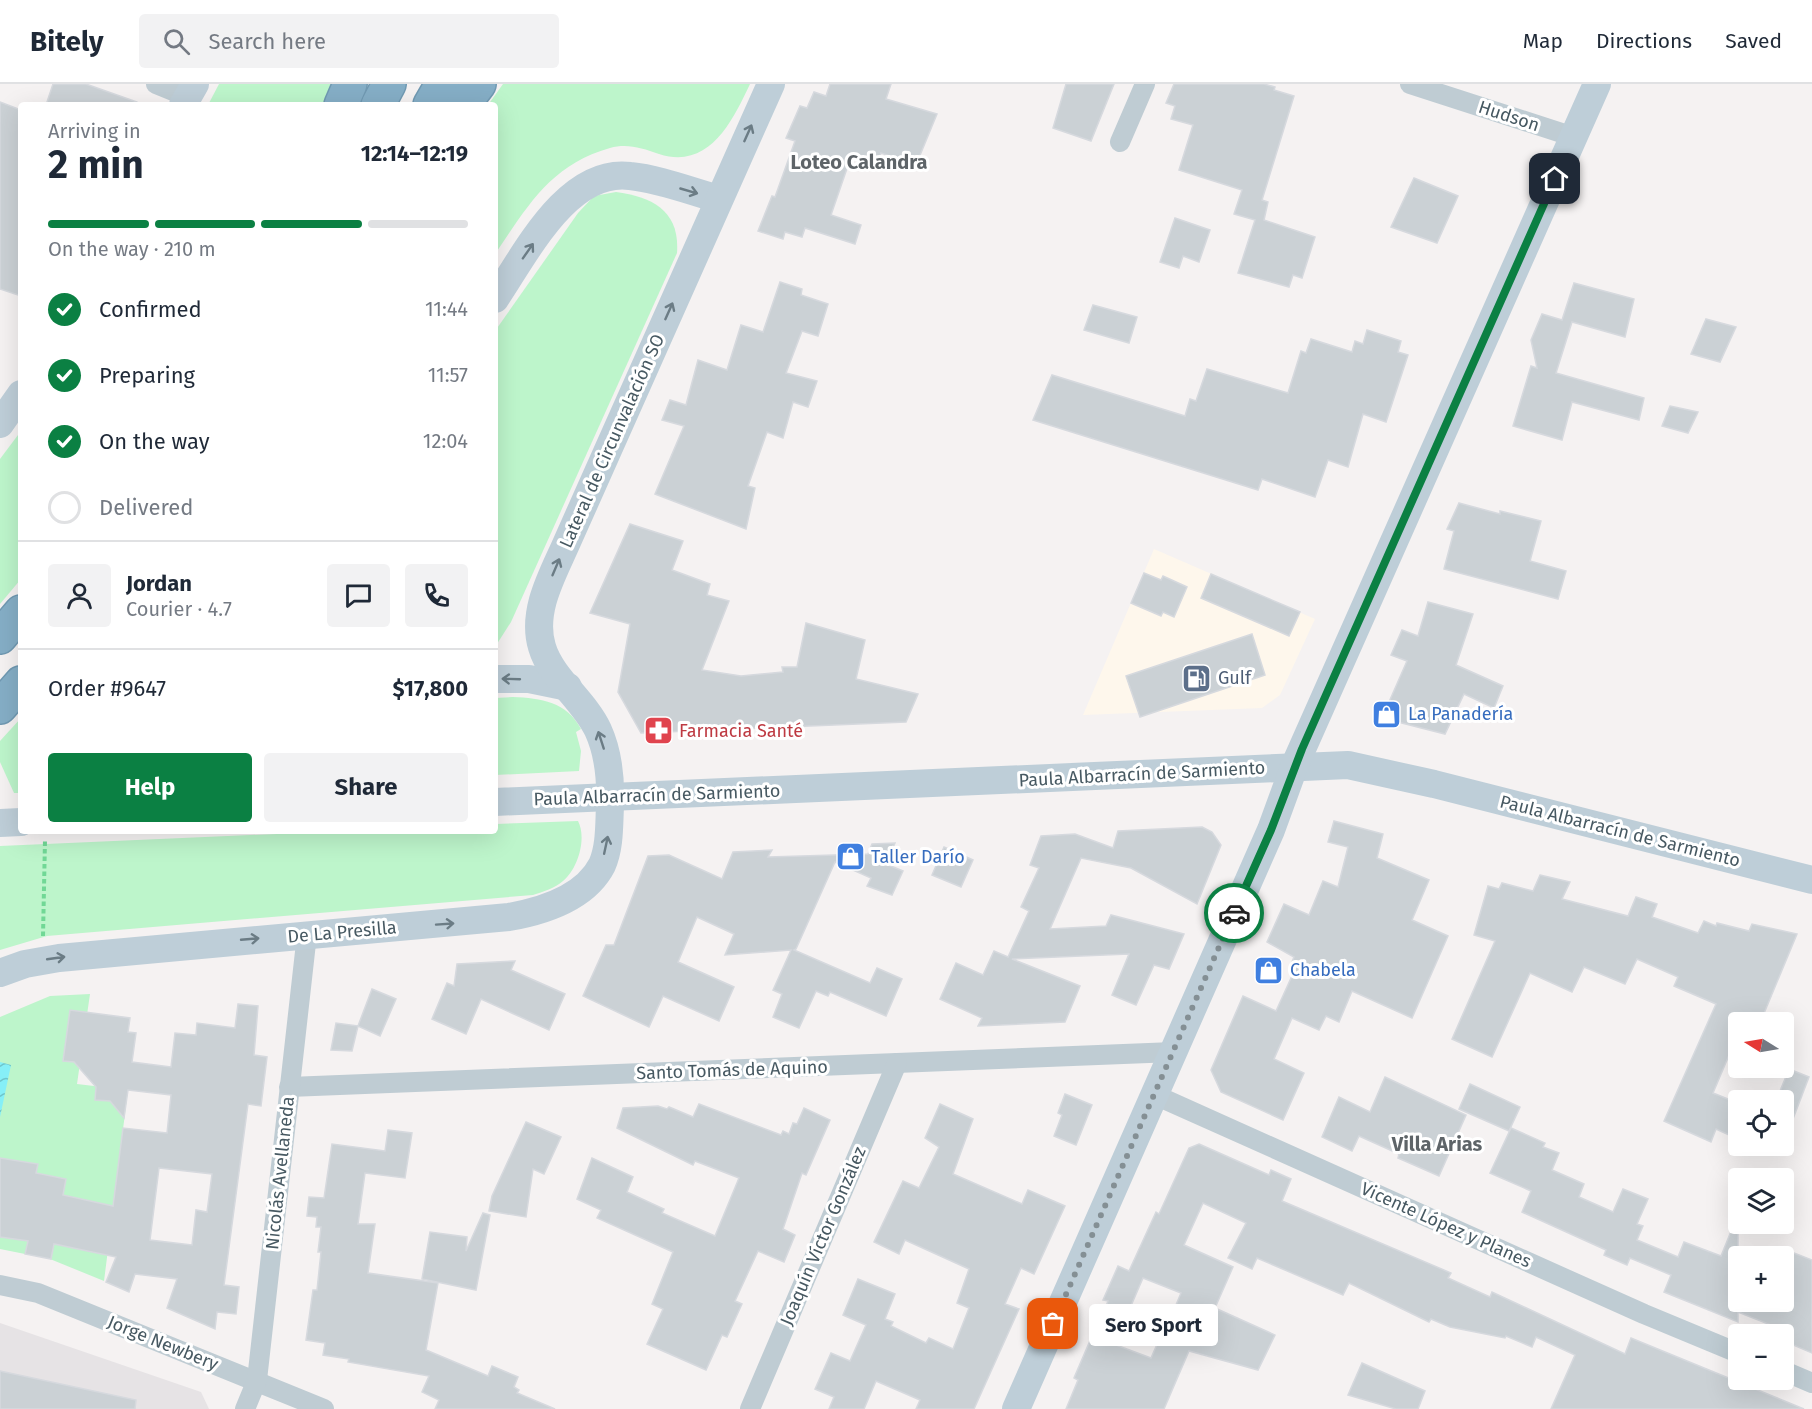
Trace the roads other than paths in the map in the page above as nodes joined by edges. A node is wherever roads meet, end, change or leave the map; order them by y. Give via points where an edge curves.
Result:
1 (156, 84) edge
2 (350, 84) edge
3 (389, 84) edge
4 (442, 84) edge
5 (479, 84) edge
6 (771, 84) edge
7 (1144, 84) edge
8 (1410, 84) edge
9 (1597, 84) edge
10 (189, 95) edge
11 (342, 102) edge
12 (380, 102) edge
13 (432, 102) edge
14 (465, 102) edge
15 (1574, 137) junction
16 (1120, 142) dead end
17 (719, 199) junction
18 (498, 294) edge
19 (18, 398) edge
20 (0, 424) edge
21 (18, 616) edge
22 (0, 637) edge
23 (498, 679) edge
24 (18, 686) edge
25 (568, 687) junction
26 (0, 707) edge
27 (1294, 767) junction
28 (610, 797) junction
29 (498, 802) edge
30 (18, 822) edge
31 (0, 823) edge
32 (1812, 880) edge
33 (307, 934) junction
34 (0, 974) edge
35 (1174, 1052) junction
36 (897, 1063) junction
37 (290, 1087) junction
38 (1155, 1095) junction
39 (0, 1285) edge
40 (1728, 1349) edge
41 (1794, 1375) edge
42 (257, 1380) junction
43 (1812, 1383) edge
44 (245, 1409) edge
45 (324, 1409) edge
46 (750, 1409) edge
47 (1016, 1409) edge

1 - 10 street
2 - 11 highway
3 - 12 highway
4 - 13 highway
5 - 14 highway
17 -> 6 main road, Lateral de Circunvalación SO
7 - 16 street
8 - 15 street, Hudson
9 - 15 main road
15 - 27 main road
18 -> 17 main road via 553,216 583,186 601,178 629,176
25 -> 17 main road, Lateral de Circunvalación SO via 542,648 539,623 545,593
19 - 20 main road
21 - 22 highway
25 -> 23 main road via 529,679
24 - 26 highway
28 -> 25 main road, Lateral de Circunvalación SO via 608,762 598,731 584,705
27 - 28 main road, Paula Albarracín de Sarmiento
27 - 32 main road, Paula Albarracín de Sarmiento via 1348,765 1413,779
27 - 35 main road via 1271,830
28 - 29 main road, Paula Albarracín de Sarmiento
33 -> 28 main road, De La Presilla via 474,922 517,916 554,905 586,884 602,864
30 - 31 main road
34 -> 33 main road, De La Presilla via 25,964 59,958
33 - 37 street, Nicolás Avellaneda
35 - 36 street, Santo Tomás de Aquino
35 - 38 main road
36 - 37 street, Santo Tomás de Aquino
36 - 46 street, Joaquín Víctor González
37 - 42 street, Nicolás Avellaneda
38 - 40 street, Vicente López y Planes
38 - 47 main road
39 - 42 street, Jorge Newbery via 38,1293
41 - 43 street
42 - 44 street, Nicolás Avellaneda
42 - 45 street, Jorge Newbery

